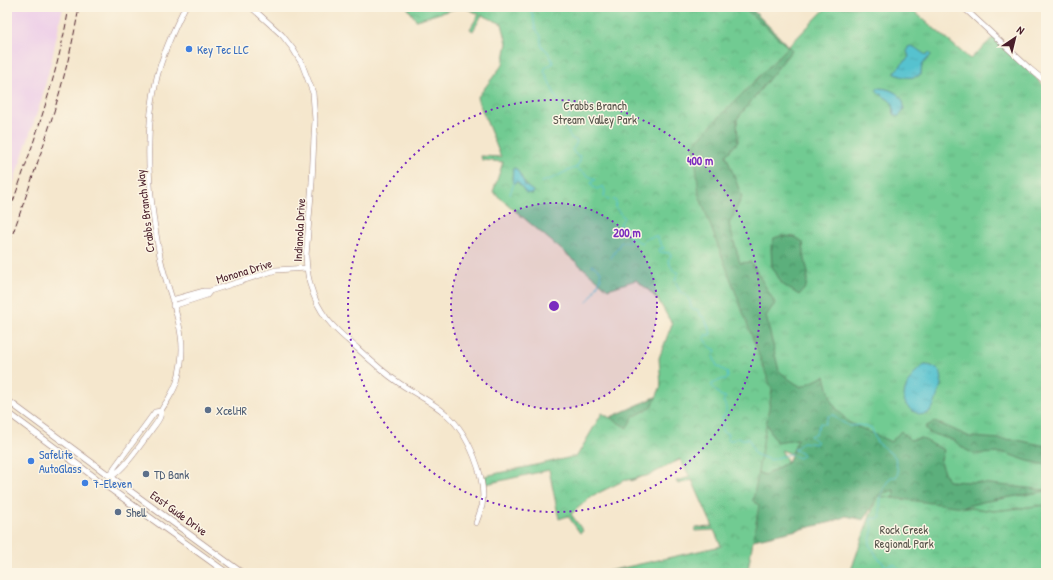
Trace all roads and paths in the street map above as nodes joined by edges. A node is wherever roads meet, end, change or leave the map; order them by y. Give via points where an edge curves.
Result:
1 (185, 7) edge
2 (251, 7) edge
3 (964, 7) edge
4 (1046, 82) edge
5 (307, 268) junction
6 (173, 303) junction
7 (7, 400) edge
8 (7, 412) edge
9 (111, 477) junction
10 (105, 485) junction
11 (476, 523) dead end
12 (227, 573) edge
13 (242, 573) edge

1 - 6 street, Crabbs Branch Way via 157,78 149,146 156,236
2 - 5 street, Indianola Drive via 282,35 293,49 313,93 315,120
3 - 4 street
5 - 6 street, Monona Drive via 276,270 207,295
5 - 11 street, Indianola Drive via 314,297 333,326 383,372 449,416 467,441 475,457 482,491 482,506
6 - 9 street, Crabbs Branch Way via 182,348 177,382 161,410 160,417 120,471
7 - 9 main road, East Gude Drive
8 - 10 main road, East Gude Drive
9 - 10 street, Crabbs Branch Way
9 - 13 main road, East Gude Drive
10 - 12 main road, East Gude Drive

